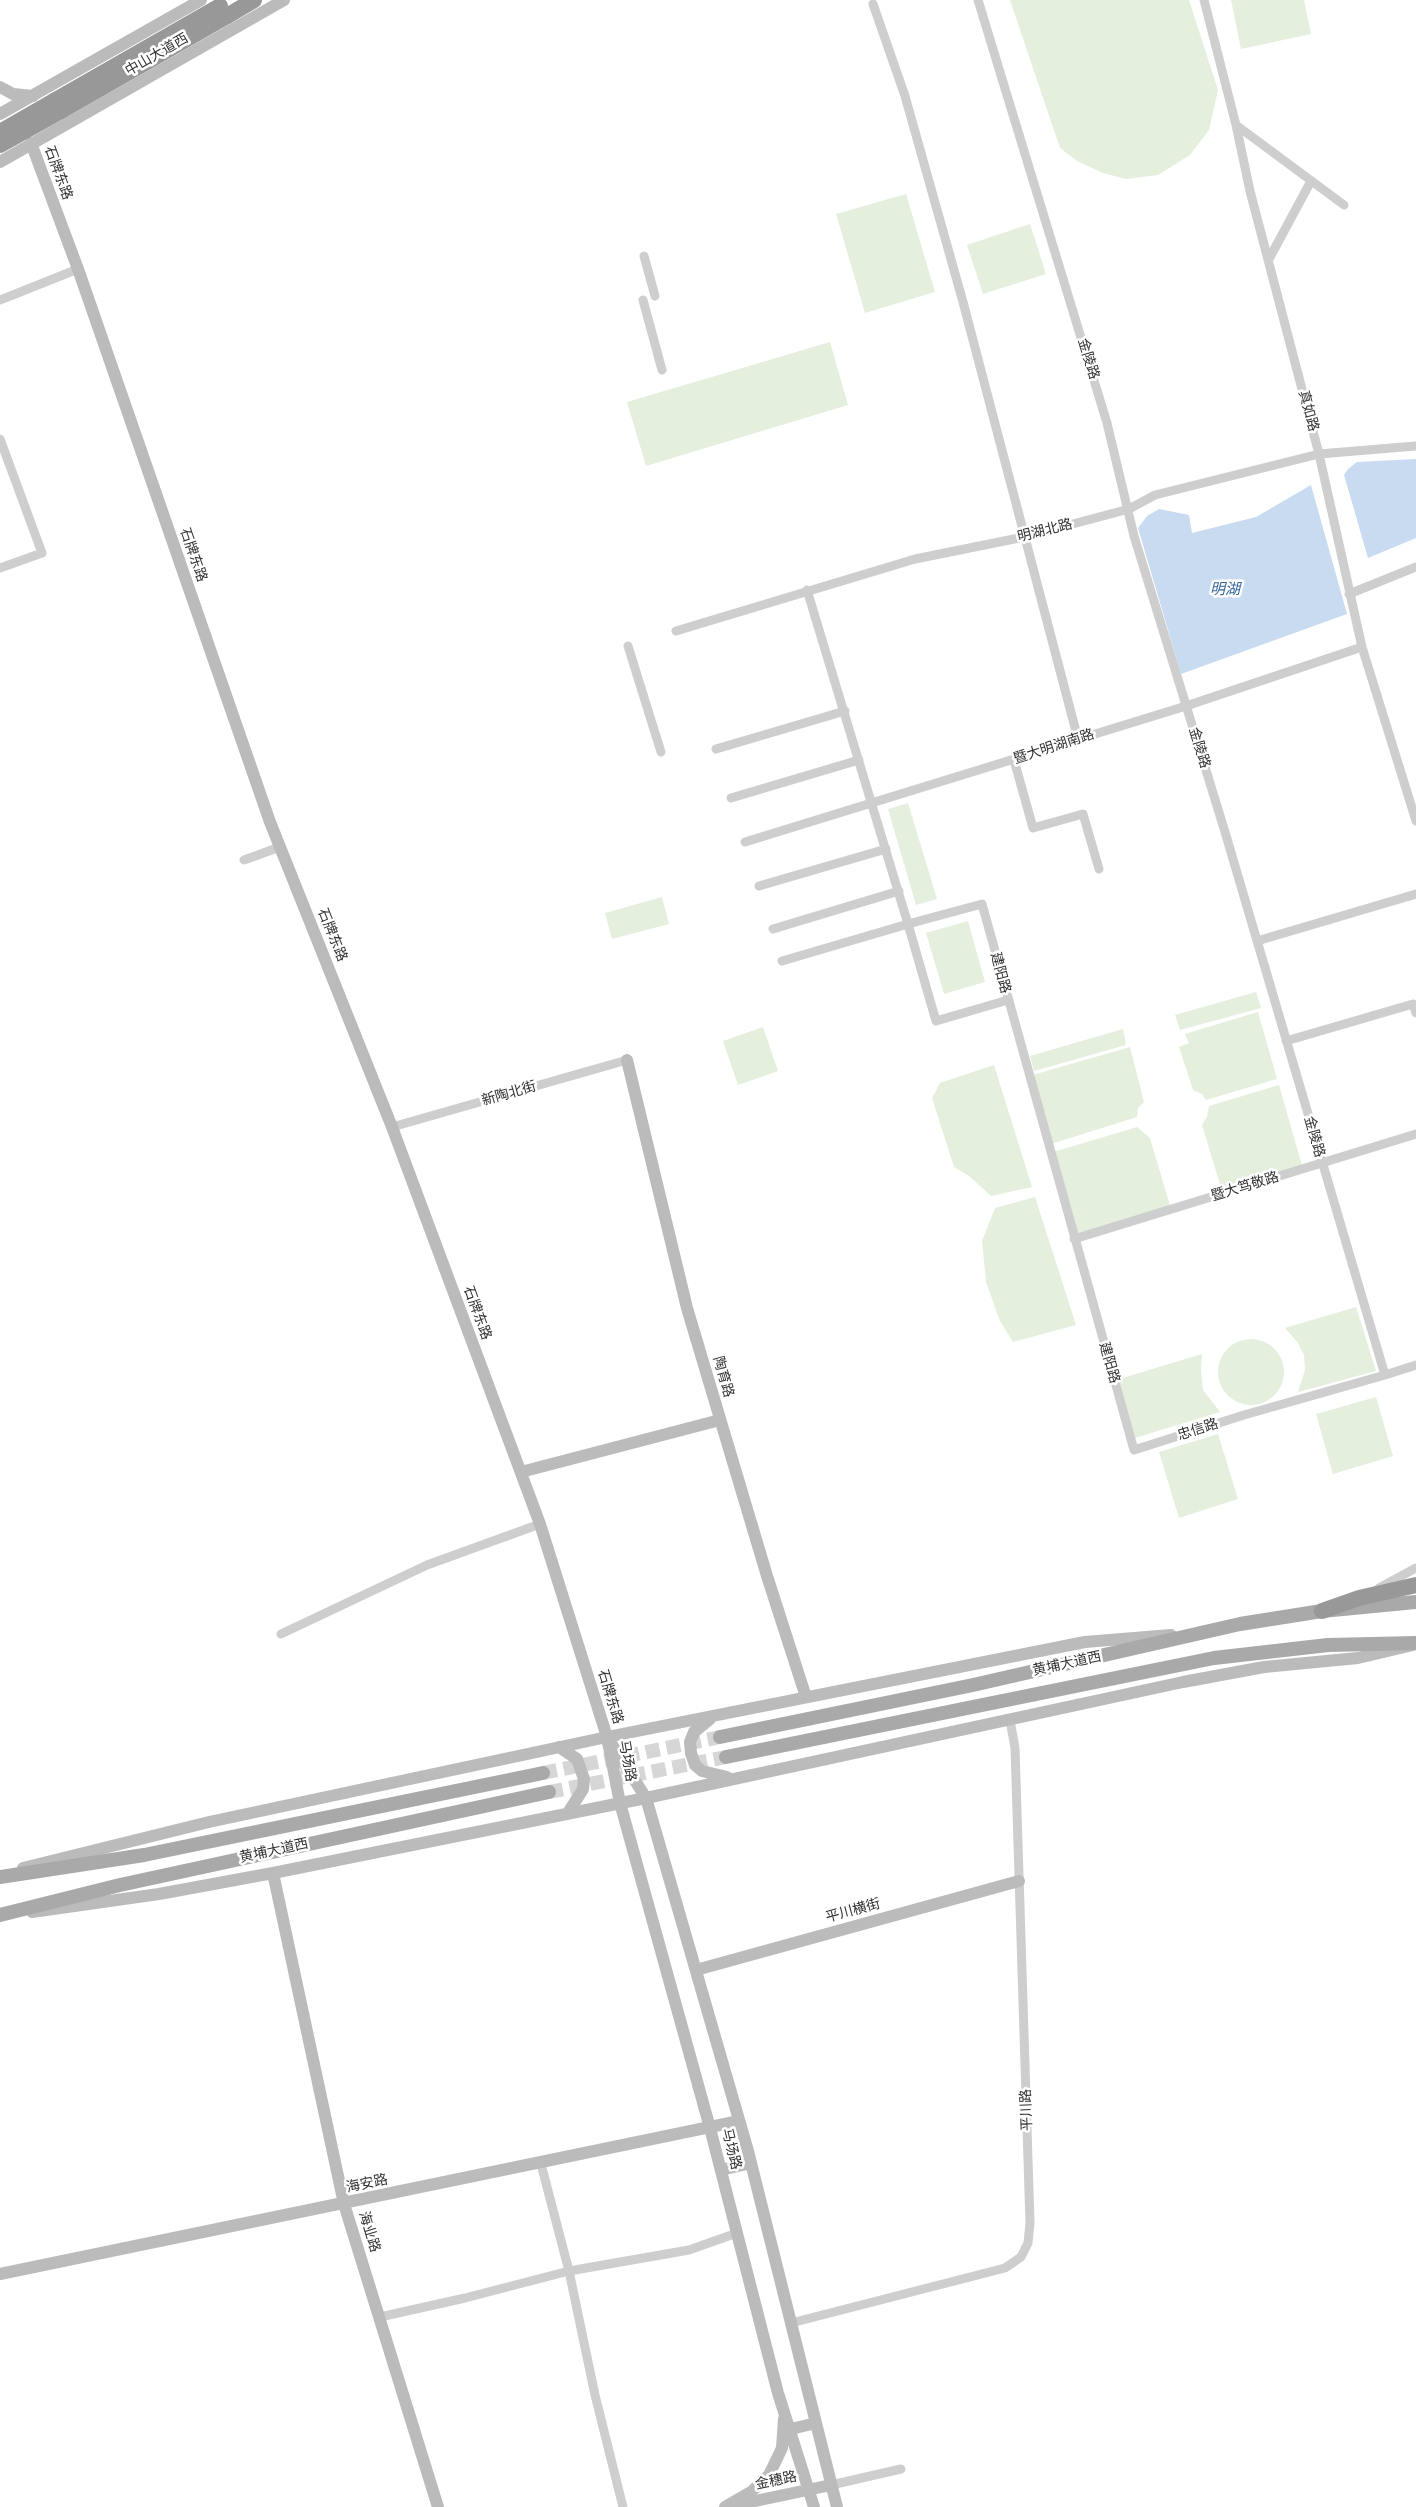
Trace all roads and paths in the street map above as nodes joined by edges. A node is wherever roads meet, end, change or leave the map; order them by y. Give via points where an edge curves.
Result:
1 (201, 0) edge
2 (254, 0) edge
3 (284, 0) edge
4 (978, 0) edge
5 (1204, 0) edge
6 (873, 4) dead end
7 (226, 7) edge
8 (91, 63) junction
9 (0, 87) edge
10 (33, 96) junction
11 (112, 98) junction
12 (57, 106) junction
13 (0, 114) edge
14 (1236, 125) junction
15 (0, 132) edge
16 (31, 143) junction
17 (0, 146) edge
18 (0, 162) edge
19 (1311, 181) junction
20 (1344, 205) dead end
21 (644, 256) dead end
22 (1269, 259) junction
23 (78, 269) junction
24 (655, 296) dead end
25 (0, 300) edge
26 (643, 300) dead end
27 (662, 370) dead end
28 (0, 439) edge
29 (1416, 446) edge
30 (1319, 454) junction
31 (1129, 509) junction
32 (1024, 537) junction
33 (1416, 567) edge
34 (0, 568) edge
35 (807, 590) junction
36 (1349, 594) junction
37 (676, 632) dead end
38 (628, 646) dead end
39 (1362, 647) junction
40 (1186, 706) junction
41 (845, 711) junction
42 (1078, 739) junction
43 (716, 749) dead end
44 (661, 752) dead end
45 (859, 760) junction
46 (1014, 760) junction
47 (730, 798) dead end
48 (871, 802) junction
49 (1416, 821) edge
50 (744, 842) dead end
51 (280, 847) junction
52 (886, 849) junction
53 (244, 860) dead end
54 (1099, 869) dead end
55 (759, 886) dead end
56 (899, 892) junction
57 (1416, 894) edge
58 (908, 924) junction
59 (773, 929) dead end
60 (1257, 941) junction
61 (782, 961) dead end
62 (1008, 1000) junction
63 (1416, 1013) edge
64 (1286, 1041) junction
65 (627, 1060) joint
66 (392, 1127) junction
67 (1416, 1134) edge
68 (1322, 1163) junction
69 (1074, 1239) junction
70 (1416, 1365) edge
71 (1385, 1375) junction
72 (720, 1420) junction
73 (1134, 1450) joint
74 (521, 1472) junction
75 (540, 1524) junction
76 (1416, 1568) edge
77 (1416, 1585) edge
78 (1359, 1598) junction
79 (1416, 1602) edge
80 (1322, 1612) junction
81 (1196, 1633) junction
82 (281, 1634) dead end
83 (1416, 1644) edge
84 (806, 1697) junction
85 (716, 1715) junction
86 (1010, 1720) junction
87 (607, 1737) junction
88 (720, 1737) tunnel mouth
89 (559, 1747) junction
90 (726, 1757) tunnel mouth
91 (543, 1773) tunnel mouth
92 (735, 1778) junction
93 (549, 1792) tunnel mouth
94 (646, 1798) junction
95 (620, 1803) junction
96 (568, 1813) junction
97 (273, 1873) junction
98 (0, 1876) edge
99 (1019, 1881) junction
100 (0, 1916) edge
101 (696, 1970) junction
102 (739, 2121) junction
103 (710, 2128) junction
104 (540, 2164) junction
105 (750, 2164) junction
106 (721, 2170) junction
107 (344, 2204) junction
108 (737, 2233) junction
109 (569, 2271) junction
110 (0, 2274) edge
111 (380, 2317) junction
112 (791, 2323) junction
113 (783, 2407) junction
114 (816, 2423) junction
115 (791, 2430) junction
116 (900, 2469) dead end
117 (831, 2484) junction
118 (809, 2489) junction
119 (766, 2503) edge
120 (438, 2507) edge
121 (624, 2507) edge
122 (726, 2507) edge
123 (814, 2507) edge
124 (837, 2507) edge

1 - 8 main road
2 - 7 highway, 中山大道西
3 - 11 main road
4 - 31 street, 金陵路 via 1107,423
5 - 14 street, 真如路
6 - 32 street via 905,96 961,293
7 - 12 highway, 中山大道西, bridge
8 - 10 main road
8 - 11 main road via 90,73 95,87
9 - 10 main road via 13,94
10 - 13 main road
11 - 16 main road
12 - 15 highway
12 - 17 highway
14 - 19 street
14 - 22 street, 真如路
16 - 17 main road
16 - 18 main road
16 - 23 main road, 石牌东路
19 - 20 street
19 - 22 street
21 - 24 street
22 - 30 street, 真如路
23 - 25 street
23 - 51 main road, 石牌东路
26 - 27 street
28 - 34 street via 42,553
29 - 30 street, 明湖北路
30 - 31 street, 明湖北路 via 1155,495
30 - 36 street, 真如路
31 - 32 street, 明湖北路
31 - 40 street, 金陵路 via 1134,536
32 - 35 street, 明湖北路 via 915,559
32 - 42 street
33 - 36 street
35 - 37 street, 明湖北路
35 - 41 street
36 - 39 street, 真如路
38 - 44 street
39 - 40 street, 暨大明湖南路
39 - 49 street, 真如路
40 - 42 street, 暨大明湖南路
40 - 60 street, 金陵路
41 - 43 street
41 - 45 street
42 - 46 street, 暨大明湖南路
45 - 47 street
45 - 48 street
46 - 48 street, 暨大明湖南路
46 - 54 street via 1033,828 1083,814
48 - 50 street, 暨大明湖南路
48 - 52 street
51 - 53 street
51 - 66 main road, 石牌东路
52 - 55 street
52 - 56 street
56 - 58 street
56 - 59 street
57 - 60 street
58 - 61 street
58 - 62 street via 936,1021
58 - 62 street, 建阳路 via 982,904
60 - 64 street, 金陵路
62 - 69 street, 建阳路
63 - 64 street via 1413,1004
64 - 68 street, 金陵路
65 - 66 street, 新陶北街
65 - 72 main road, 陶育路 via 687,1308
66 - 74 main road, 石牌东路
67 - 68 street, 暨大笃敬路
68 - 69 street, 暨大笃敬路
68 - 71 street, 金陵路
69 - 73 street, 建阳路
70 - 71 street
71 - 73 street, 忠信路
72 - 74 main road
72 - 84 main road, 陶育路
74 - 75 main road, 石牌东路
75 - 82 street via 428,1565
75 - 87 main road, 石牌东路
76 - 78 street
77 - 78 highway
78 - 80 highway
79 - 80 main road, 黄埔大道西
80 - 81 main road, 黄埔大道西
81 - 84 main road via 1085,1642
81 - 88 main road, 黄埔大道西
83 - 86 main road via 1366,1657 1228,1673
83 - 90 main road, 黄埔大道西 via 1328,1646 1214,1658
84 - 85 main road
85 - 87 main road
85 - 92 main road via 694,1732 690,1742 691,1753 702,1771
86 - 92 main road
86 - 99 street, 平川路
87 - 89 main road
87 - 94 main road, 马场路
87 - 95 main road, 马场路
89 - 96 main road via 577,1759 584,1779 583,1789
89 - 98 main road via 200,1824
91 - 98 main road, 黄埔大道西 via 144,1855
92 - 94 main road
93 - 100 main road, 黄埔大道西 via 120,1884
94 - 95 main road
94 - 101 main road, 马场路
95 - 96 main road
95 - 103 main road, 马场路
96 - 97 main road
97 - 100 main road via 159,1894
97 - 107 main road, 海业路
99 - 101 main road, 平川横街
99 - 112 street, 平川路 via 1030,2223 1028,2243 1021,2257 1005,2268
101 - 102 main road, 马场路
102 - 103 main road, 海安路
102 - 105 main road, 马场路
103 - 104 main road, 海安路
103 - 106 main road, 马场路
104 - 107 main road, 海安路
104 - 109 street
105 - 106 main road
105 - 112 main road, 马场路
106 - 108 main road, 马场路
107 - 110 main road, 海安路
107 - 111 main road, 海业路
108 - 109 street via 689,2250
108 - 113 main road, 马场路
109 - 111 street
109 - 121 street via 595,2395
111 - 120 main road, 海业路
112 - 114 main road, 马场路
113 - 115 main road, 马场路
113 - 122 main road via 782,2448 774,2468 762,2484
114 - 115 main road
114 - 117 main road, 马场路
115 - 118 main road, 马场路
116 - 117 street
117 - 118 main road, 金穗路
117 - 124 main road, 马场路
118 - 119 main road, 金穗路
118 - 123 main road, 马场路
119 - 122 main road, 金穗路

